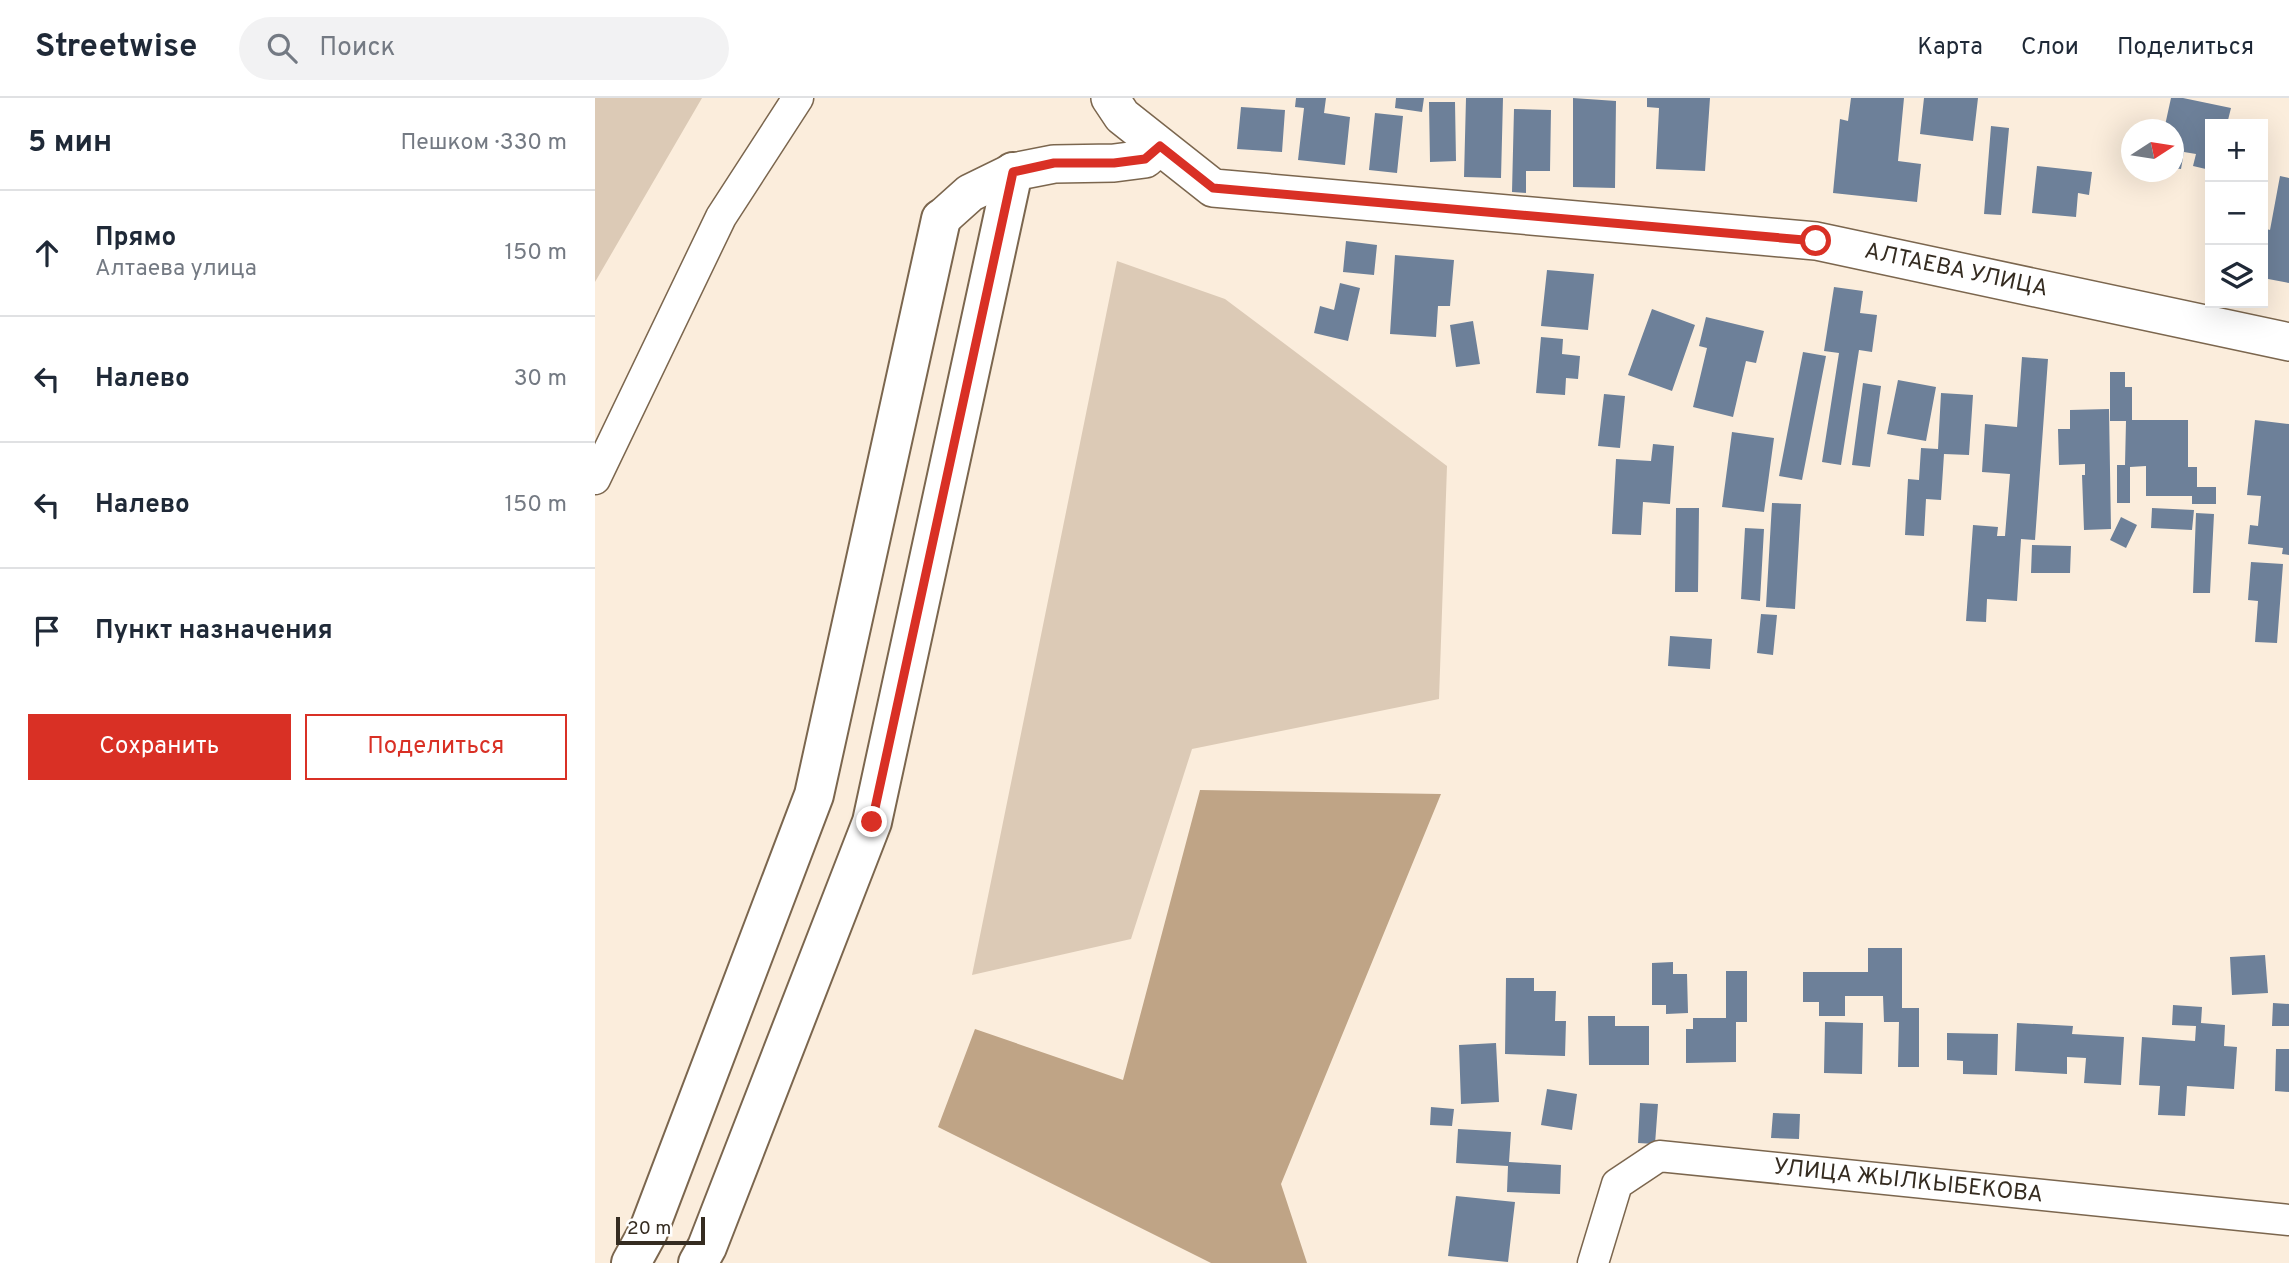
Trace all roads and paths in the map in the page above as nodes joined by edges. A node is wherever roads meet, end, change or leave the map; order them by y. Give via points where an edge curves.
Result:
1 (798, 98) edge
2 (1110, 98) edge
3 (1160, 146) junction
4 (1013, 172) junction
5 (941, 219) joint
6 (2289, 342) edge
7 (595, 479) edge
8 (2289, 1220) edge
9 (631, 1263) edge
10 (698, 1263) edge
11 (1593, 1263) edge

1 - 7 street via 721,217
2 - 3 street, АЛТАЕВА УЛИЦА via 1122,116
3 - 4 street via 1145,159 1054,163
3 - 6 street, АЛТАЕВА УЛИЦА via 1213,188 1816,241
4 - 5 street via 970,193
4 - 10 main road via 872,822
5 - 9 main road via 814,795 648,1232
8 - 11 street, УЛИЦА ЖЫЛКЫБЕКОВА via 1659,1156 1617,1184

